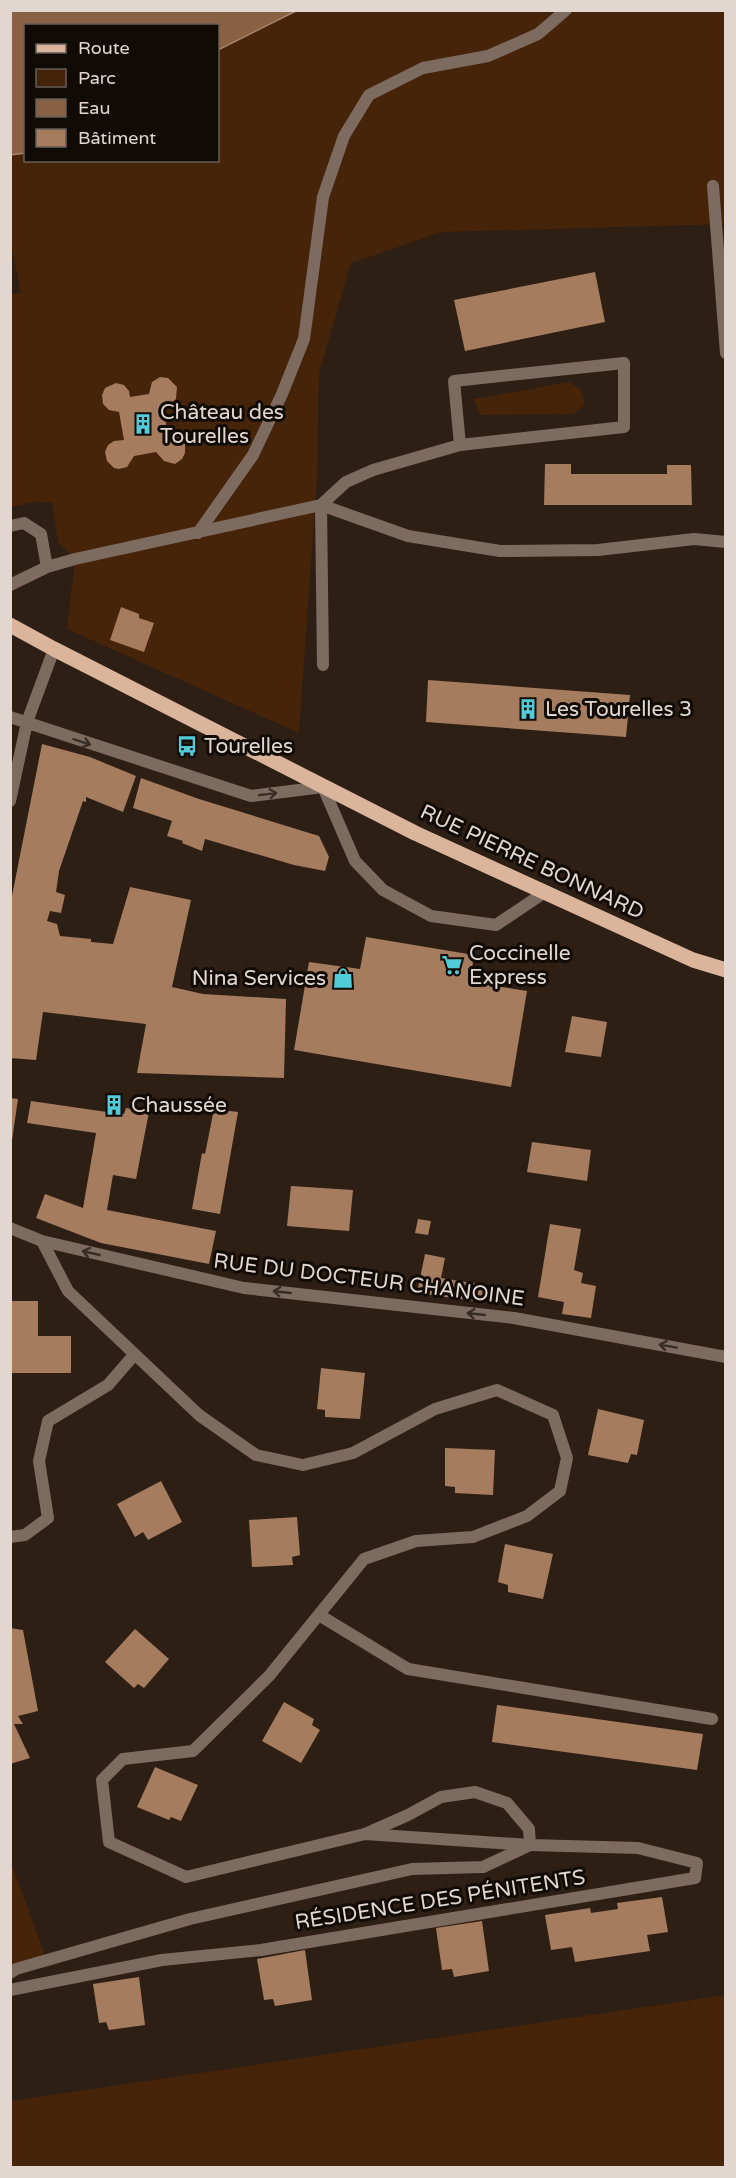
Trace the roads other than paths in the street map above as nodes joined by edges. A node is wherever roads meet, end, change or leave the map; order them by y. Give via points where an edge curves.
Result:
1 (566, 10) edge
2 (713, 186) dead end
3 (726, 353) edge
4 (460, 445) junction
5 (321, 505) junction
6 (10, 526) edge
7 (198, 533) junction
8 (726, 542) edge
9 (46, 567) junction
10 (10, 585) edge
11 (10, 625) edge
12 (54, 649) junction
13 (323, 665) dead end
14 (10, 717) edge
15 (27, 722) junction
16 (322, 787) junction
17 (10, 801) edge
18 (545, 892) junction
19 (726, 970) edge
20 (10, 1228) edge
21 (42, 1241) junction
22 (134, 1355) junction
23 (726, 1358) edge
24 (10, 1537) edge
25 (319, 1615) junction
26 (712, 1719) dead end
27 (364, 1834) junction
28 (530, 1845) junction
29 (10, 1973) edge
30 (10, 1990) edge

1 - 7 street via 538,34 488,56 423,68 369,95 344,136 323,197 304,339 253,455
2 - 3 street
4 - 4 street via 624,427 624,363 454,381
4 - 5 street via 373,470 346,482
5 - 7 street
5 - 8 street via 408,536 500,551 598,550 694,539
5 - 13 street
6 - 9 street via 24,523 41,534
7 - 9 street
9 - 10 street
11 - 12 main road, RUE PIERRE BONNARD
12 - 15 street
12 - 16 main road, RUE PIERRE BONNARD
14 - 15 street
15 -> 16 street via 251,796
15 - 17 street
16 - 18 main road, RUE PIERRE BONNARD
16 - 18 street via 355,861 383,890 431,916 496,926
18 - 19 main road, RUE PIERRE BONNARD via 693,960
20 - 21 street, RUE DU DOCTEUR CHANOINE
21 - 22 street, RÉSIDENCE DES PÉNITENTS via 68,1291
23 -> 21 street, RUE DU DOCTEUR CHANOINE via 514,1318 244,1288
22 - 24 street via 108,1385 48,1421 39,1461 48,1518 25,1535
22 - 25 street, RÉSIDENCE DES PÉNITENTS via 199,1415 256,1455 303,1465 353,1453 435,1409 497,1390 553,1415 567,1458 560,1491 527,1516 473,1537 416,1541 364,1558
25 - 26 street via 408,1669
25 - 27 street, RÉSIDENCE DES PÉNITENTS via 269,1676 193,1751 123,1759 102,1780 110,1842 186,1877
27 - 28 street, RÉSIDENCE DES PÉNITENTS
27 - 28 street, RÉSIDENCE DES PÉNITENTS via 441,1797 475,1792 507,1803 529,1829
28 - 29 street, RÉSIDENCE DES PÉNITENTS via 483,1867 412,1869 190,1918
28 - 30 street, RÉSIDENCE DES PÉNITENTS via 638,1848 697,1863 694,1878 261,1950 162,1960

